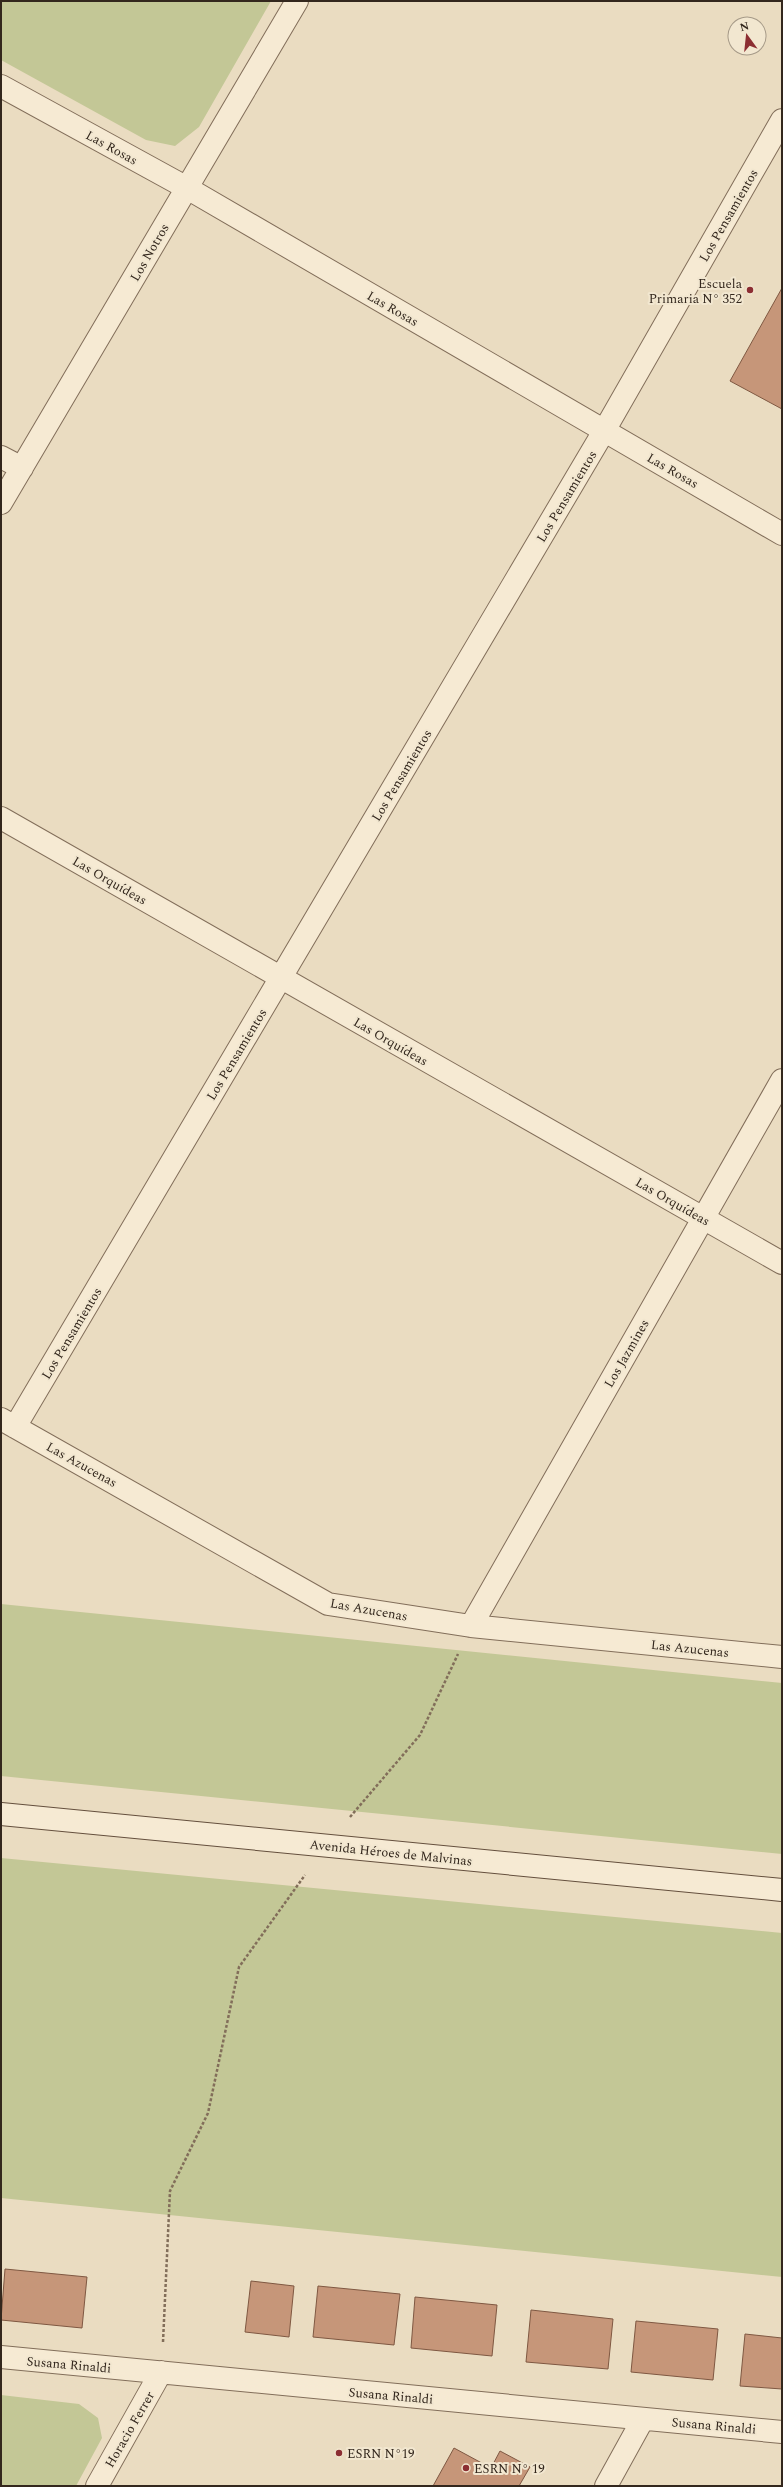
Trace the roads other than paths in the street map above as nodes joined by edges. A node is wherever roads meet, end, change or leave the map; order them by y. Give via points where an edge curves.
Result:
1 (297, 1) edge
2 (1, 86) edge
3 (782, 120) edge
4 (187, 188) junction
5 (604, 431) junction
6 (1, 457) edge
7 (22, 468) junction
8 (1, 503) edge
9 (782, 534) edge
10 (1, 818) edge
11 (281, 978) junction
12 (782, 1080) edge
13 (703, 1218) junction
14 (782, 1263) edge
15 (8, 1423) edge
16 (471, 1626) junction
17 (782, 1657) edge
18 (1, 1814) edge
19 (782, 1890) edge
20 (1, 2357) edge
21 (161, 2372) junction
22 (643, 2419) junction
23 (782, 2432) edge
24 (97, 2486) edge
25 (606, 2486) edge

1 - 4 street, Los Notros
2 - 4 street, Las Rosas
3 - 5 street, Los Pensamientos
4 - 5 street, Las Rosas
4 - 7 street, Los Notros
5 - 9 street, Las Rosas
5 - 11 street, Los Pensamientos
6 - 7 street
7 - 8 street, Los Notros
10 - 11 street, Las Orquídeas
11 - 13 street, Las Orquídeas
11 - 15 street, Los Pensamientos
12 - 13 street, Los Jazmines
13 - 14 street, Las Orquídeas
13 - 16 street, Los Jazmines
15 - 16 street, Las Azucenas via 328,1604
16 - 17 street, Las Azucenas
18 - 19 street, Avenida Héroes de Malvinas
20 - 21 street, Susana Rinaldi
21 - 22 street, Susana Rinaldi
21 - 24 street, Horacio Ferrer
22 - 23 street, Susana Rinaldi
22 - 25 street

